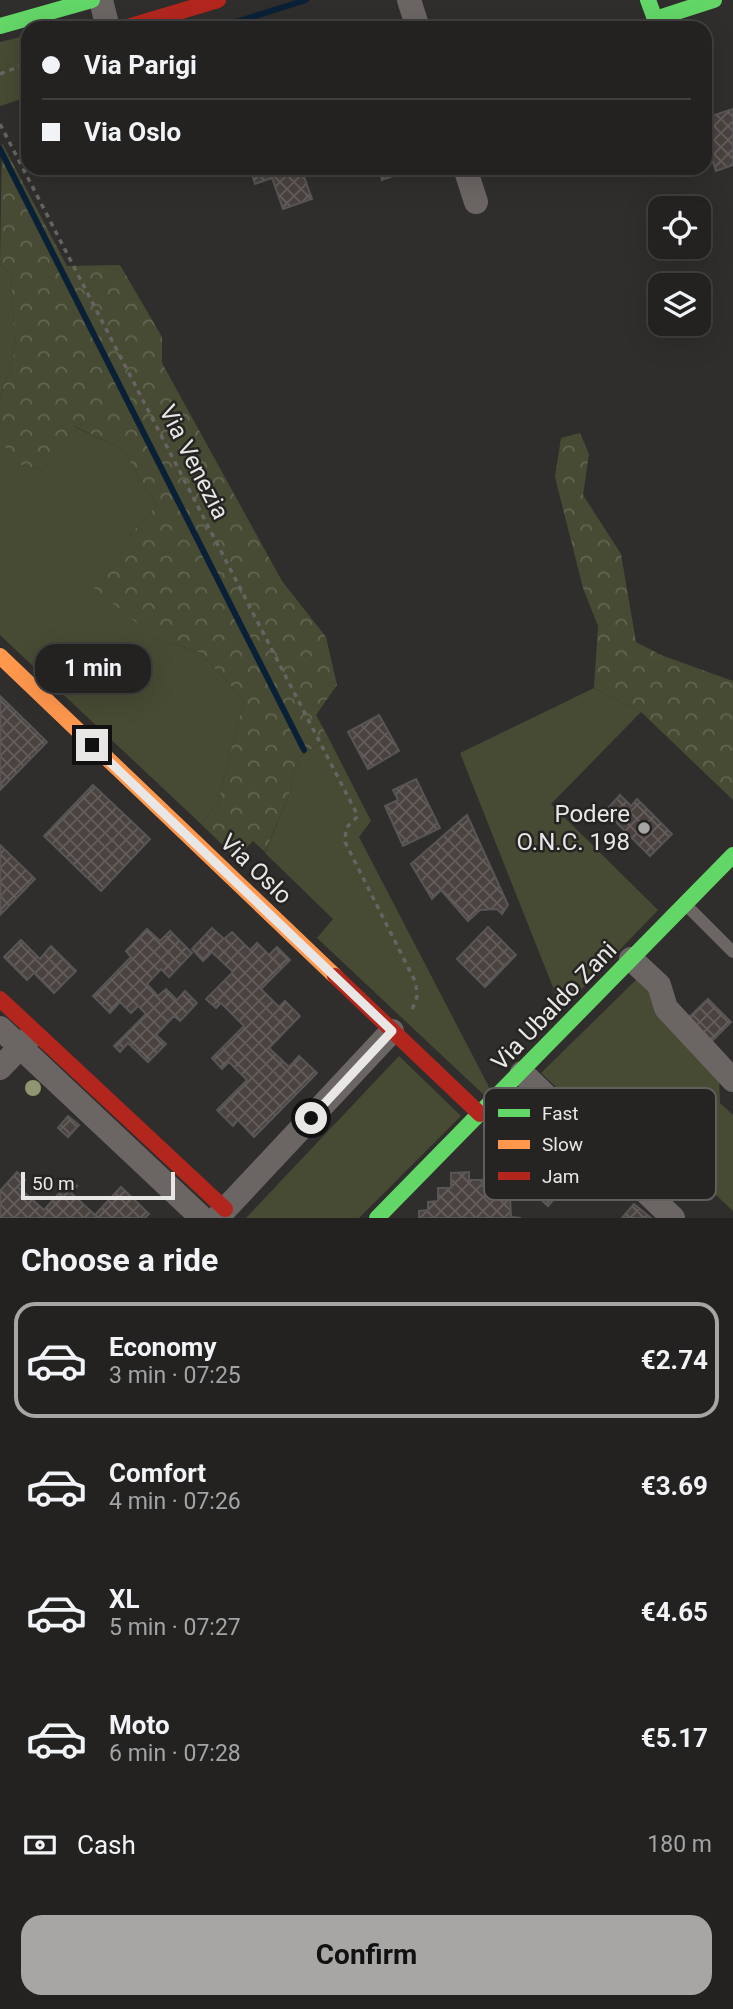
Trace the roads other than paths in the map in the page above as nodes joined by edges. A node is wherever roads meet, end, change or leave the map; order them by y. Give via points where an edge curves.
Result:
1 (92, 0) edge
2 (101, 0) edge
3 (218, 0) edge
4 (409, 0) edge
5 (648, 0) edge
6 (714, 0) edge
7 (106, 21) edge
8 (148, 21) edge
9 (416, 21) edge
10 (0, 26) edge
11 (467, 175) edge
12 (476, 202) dead end
13 (0, 656) edge
14 (733, 855) edge
15 (685, 904) junction
16 (733, 952) edge
17 (631, 960) junction
18 (0, 999) edge
19 (0, 1028) edge
20 (392, 1031) junction
21 (28, 1040) junction
22 (0, 1068) edge
23 (522, 1073) junction
24 (733, 1080) edge
25 (507, 1088) edge
26 (538, 1088) edge
27 (484, 1110) edge
28 (480, 1114) junction
29 (113, 1119) junction
30 (654, 1200) edge
31 (221, 1214) edge
32 (202, 1218) edge
33 (377, 1218) edge
34 (673, 1218) edge

1 - 10 street
2 - 7 street
3 - 8 street
4 - 9 street
5 - 6 street via 655,19
11 - 12 street
13 - 20 street, Via Oslo
14 - 15 street, Via Ubaldo Zani
15 - 16 lane
15 - 17 street, Via Ubaldo Zani
17 - 23 street, Via Ubaldo Zani
17 - 24 street via 659,985 666,1008
18 - 21 street
19 - 21 street
20 - 28 street, Via Oslo
20 - 31 street
21 - 22 street
21 - 29 street
23 - 25 street, Via Ubaldo Zani
23 - 26 street
27 - 28 street, Via Ubaldo Zani
28 - 33 street, Via Ubaldo Zani
29 - 31 street
29 - 32 street
30 - 34 street

